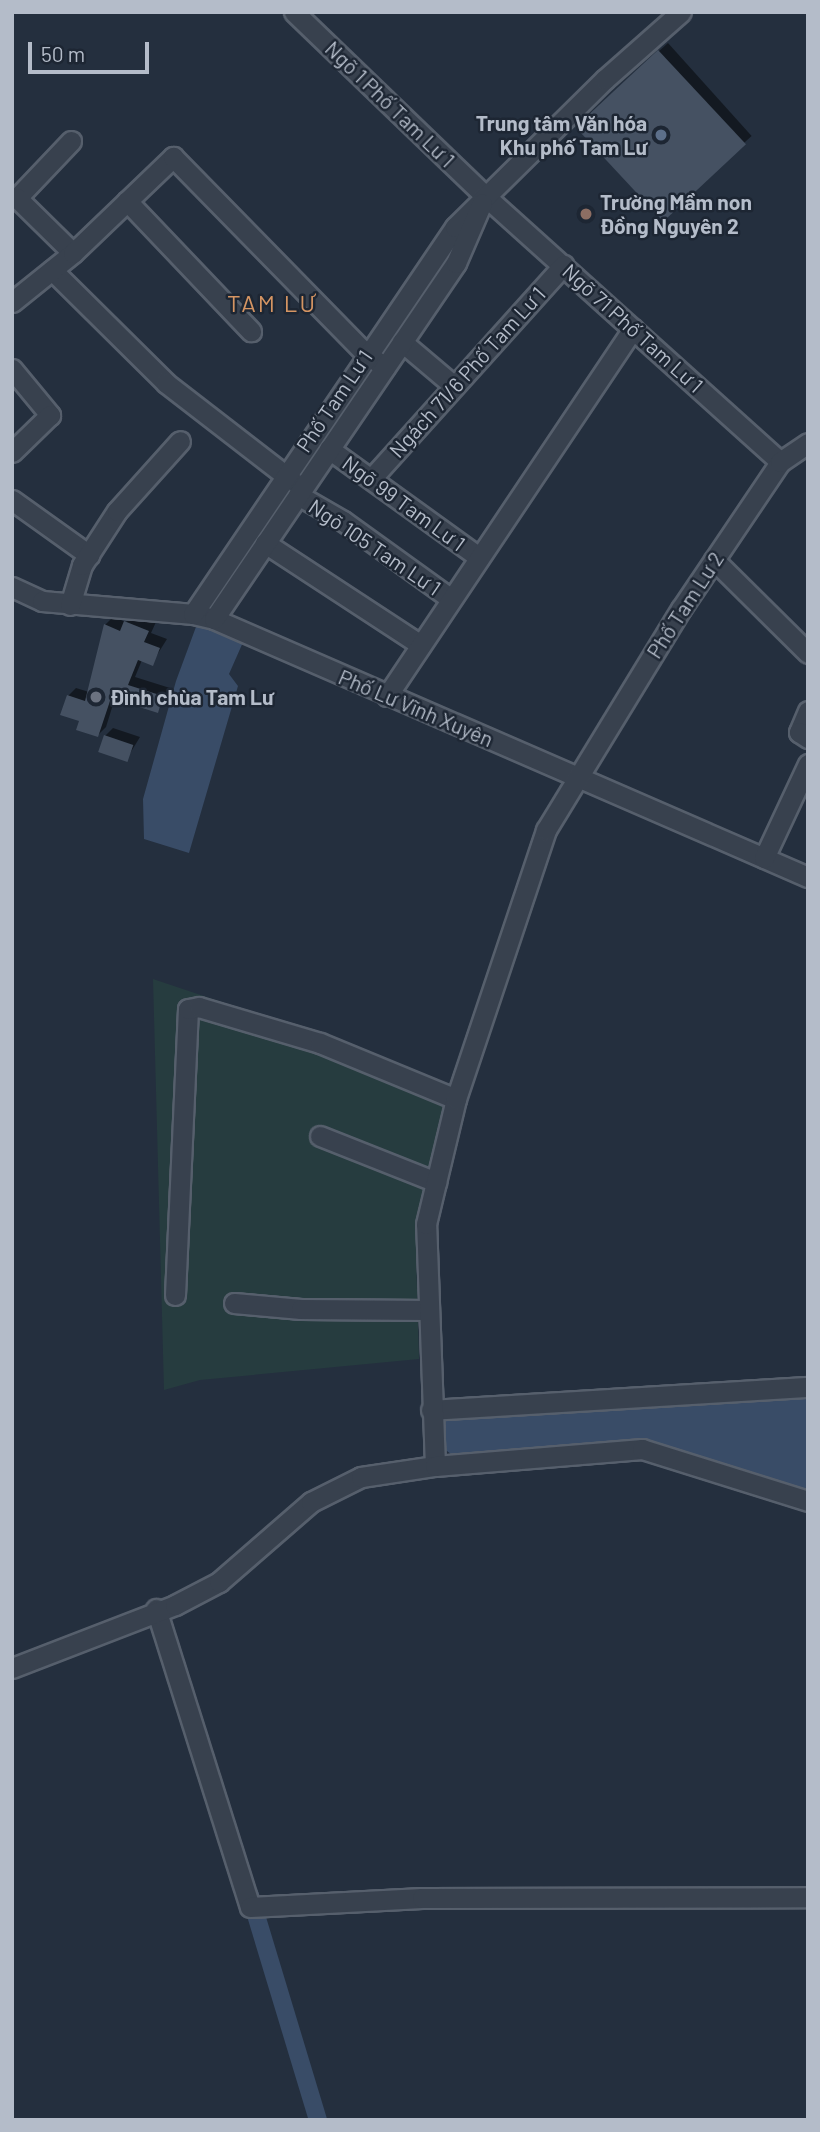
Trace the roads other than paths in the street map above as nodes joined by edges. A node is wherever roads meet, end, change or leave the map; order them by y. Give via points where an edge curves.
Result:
1 (294, 12) edge
2 (681, 12) edge
3 (71, 141) dead end
4 (485, 196) junction
5 (127, 201) junction
6 (73, 254) junction
7 (564, 265) junction
8 (52, 270) junction
9 (12, 302) edge
10 (633, 329) junction
11 (251, 331) dead end
12 (402, 342) junction
13 (366, 354) junction
14 (385, 367) junction
15 (12, 369) edge
16 (454, 386) junction
17 (180, 441) dead end
18 (808, 443) edge
19 (329, 449) junction
20 (12, 452) edge
21 (780, 462) junction
22 (284, 474) junction
23 (371, 479) junction
24 (300, 492) junction
25 (12, 500) edge
26 (265, 543) junction
27 (89, 555) junction
28 (479, 556) junction
29 (714, 560) junction
30 (12, 587) edge
31 (451, 599) junction
32 (70, 605) junction
33 (193, 614) junction
34 (214, 619) junction
35 (421, 645) junction
36 (808, 653) edge
37 (387, 696) junction
38 (808, 711) edge
39 (808, 738) edge
40 (808, 764) edge
41 (574, 778) junction
42 (764, 858) junction
43 (808, 877) edge
44 (456, 1099) junction
45 (320, 1136) dead end
46 (436, 1182) junction
47 (175, 1295) dead end
48 (234, 1303) dead end
49 (428, 1310) junction
50 (808, 1387) edge
51 (431, 1417) junction
52 (435, 1466) junction
53 (808, 1501) edge
54 (166, 1607) junction
55 (12, 1668) edge
56 (808, 1897) edge

1 - 4 street, Ngõ 1 Phố Tam Lư 1
2 - 4 street, Phố Tam Lư 1
3 - 6 street via 17,198
4 - 7 street, Ngõ 71 Phố Tam Lư 1
4 - 12 street, Phố Tam Lư 1 via 456,263
4 - 13 street, Phố Tam Lư 1 via 454,227
5 - 6 street
5 - 11 street
5 - 13 street via 173,157
6 - 8 street
7 - 10 street, Ngõ 71 Phố Tam Lư 1
7 - 16 street, Ngách 71/6 Phố Tam Lư 1
8 - 9 street
8 - 22 street, Ngõ 105 Tam Lư 1 via 166,383
10 - 21 street, Ngõ 71 Phố Tam Lư 1
10 - 28 street
12 - 14 street, Phố Tam Lư 1
12 - 16 street
13 - 14 street
13 - 22 street, Phố Tam Lư 1
14 - 19 street, Phố Tam Lư 1
15 - 20 street via 50,415
16 - 23 street, Ngách 71/6 Phố Tam Lư 1
17 - 27 street via 117,511
18 - 21 street, Phố Tam Lư 2
19 - 23 street, Ngõ 99 Tam Lư 1
19 - 24 street, Phố Tam Lư 1
21 - 29 street, Phố Tam Lư 2
22 - 24 street, Ngõ 105 Tam Lư 1
22 - 33 street, Phố Tam Lư 1
23 - 28 street, Ngõ 99 Tam Lư 1
24 - 26 street, Phố Tam Lư 1
24 - 31 street, Ngõ 105 Tam Lư 1
25 - 27 street
26 - 34 street, Phố Tam Lư 1
26 - 35 street
27 - 32 street
28 - 31 street
29 - 36 street
29 - 41 street, Phố Tam Lư 2
30 - 32 street, Phố Lư Vĩnh Xuyên via 42,601
31 - 35 street
32 - 33 street, Phố Lư Vĩnh Xuyên
33 - 34 street, Phố Lư Vĩnh Xuyên
34 - 37 street, Phố Lư Vĩnh Xuyên
35 - 37 street
37 - 41 street, Phố Lư Vĩnh Xuyên
38 - 39 street via 799,732
40 - 42 street
41 - 42 street, Phố Lư Vĩnh Xuyên
41 - 44 street, Phố Tam Lư 2 via 545,830
42 - 43 street, Phố Lư Vĩnh Xuyên
44 - 46 street, Phố Tam Lư 2
44 - 47 street via 320,1043 199,1007 188,1010
45 - 46 street
46 - 49 street, Phố Tam Lư 2 via 426,1224
48 - 49 street via 301,1309
49 - 51 street, Phố Tam Lư 2
50 - 51 street
51 - 52 street, Phố Tam Lư 2
52 - 53 street via 642,1449
52 - 54 street via 361,1477 334,1488 219,1582
54 - 55 street
54 - 56 street via 254,1906 422,1898

